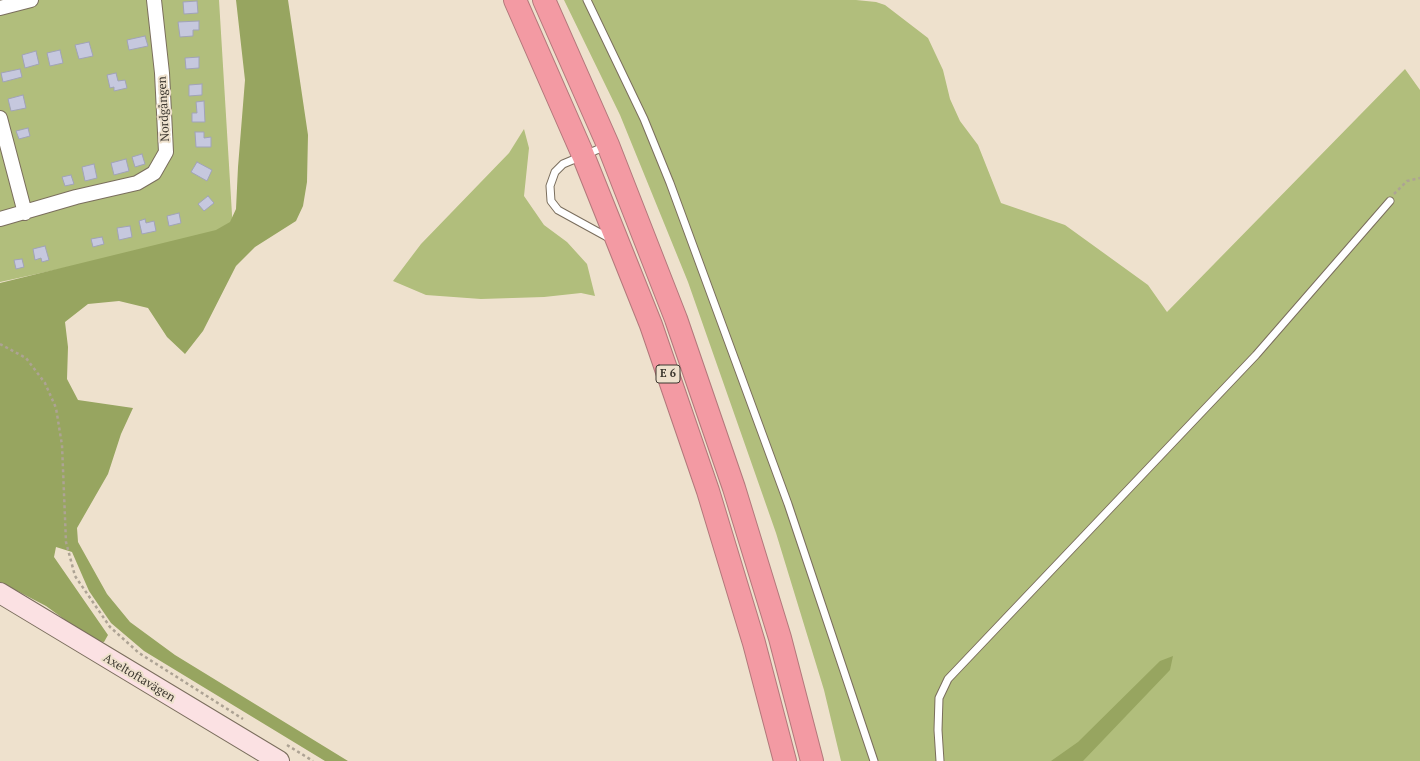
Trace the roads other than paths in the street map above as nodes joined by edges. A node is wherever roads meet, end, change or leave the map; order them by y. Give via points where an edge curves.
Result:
1 (31, 0) edge
2 (154, 0) edge
3 (514, 0) edge
4 (544, 0) edge
5 (587, 0) edge
6 (0, 8) edge
7 (0, 118) edge
8 (608, 145) junction
9 (583, 155) junction
10 (1390, 201) road end
11 (24, 213) junction
12 (0, 219) edge
13 (621, 247) junction
14 (0, 593) edge
15 (279, 761) edge
16 (785, 761) edge
17 (812, 761) edge
18 (874, 761) edge
19 (940, 761) edge

1 - 6 street
2 - 11 street, Nordgången via 162,73 166,152 154,173 138,183 76,197
3 - 9 highway, E 6
4 - 8 highway, E 6
5 - 18 lane via 644,119 670,182 788,504
7 - 11 street
8 - 9 lane
8 - 17 highway, E 6 via 676,319 734,488 780,638
9 - 13 highway, E 6
9 - 13 lane via 563,164 555,172 550,186 551,201 558,210 596,229
10 - 19 lane via 1256,355 948,679 939,698
11 - 12 street, Nordgången
13 - 16 highway, E 6 via 651,325 708,491 754,643
14 - 15 main road, Axeltoftavägen

